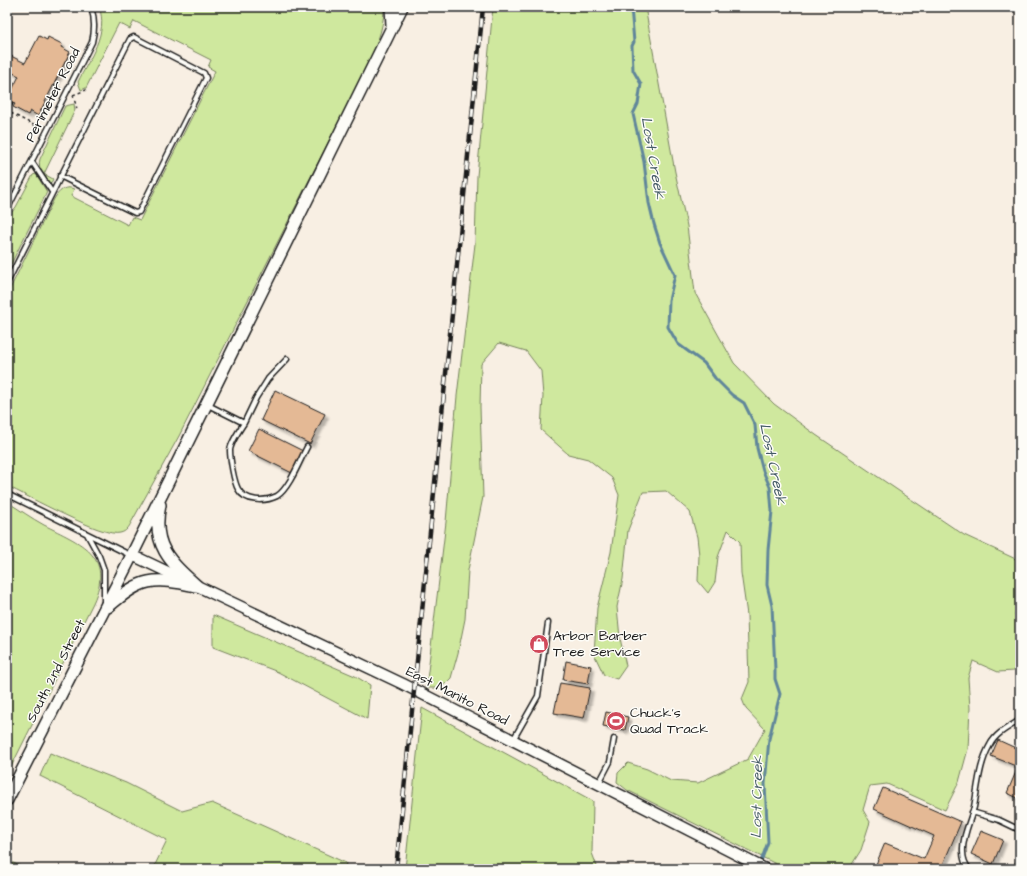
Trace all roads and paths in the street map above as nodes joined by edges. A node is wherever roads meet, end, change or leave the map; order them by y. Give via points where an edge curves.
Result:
1 (91, 7) edge
2 (391, 7) edge
3 (402, 7) edge
4 (392, 26) junction
5 (15, 84) dead end
6 (54, 85) dead end
7 (63, 90) dead end
8 (86, 90) dead end
9 (7, 93) edge
10 (13, 103) dead end
11 (7, 108) edge
12 (77, 108) dead end
13 (10, 109) junction
14 (45, 130) dead end
15 (32, 162) junction
16 (60, 176) junction
17 (52, 192) junction
18 (7, 210) edge
19 (7, 283) edge
20 (287, 359) dead end
21 (206, 404) junction
22 (244, 423) junction
23 (307, 447) dead end
24 (164, 489) junction
25 (7, 494) edge
26 (87, 534) junction
27 (132, 555) junction
28 (197, 586) junction
29 (103, 612) junction
30 (548, 623) dead end
31 (1020, 720) edge
32 (614, 739) dead end
33 (513, 740) junction
34 (598, 784) junction
35 (7, 800) edge
36 (972, 812) junction
37 (1020, 830) edge
38 (1020, 860) edge
39 (765, 869) edge
40 (969, 869) edge
41 (1016, 869) edge

1 - 15 lane, Perimeter Road via 94,22 92,42
2 - 4 main road
3 - 4 main road
4 - 21 main road
5 - 9 path via 12,82
6 - 7 path
8 - 12 path via 72,94
10 - 13 path
11 - 13 path
13 - 14 path via 9,112
15 - 17 lane
15 - 18 lane, Perimeter Road
16 - 16 lane via 130,39 134,37 204,72 206,78 139,212 135,213
16 - 17 lane
17 - 19 lane
20 - 22 lane via 268,379
21 - 22 lane
21 - 24 main road
22 - 23 lane via 230,449 238,490 248,497 263,501 278,496 289,482
24 - 27 main road, South 2nd Street
24 - 28 main road via 158,516 162,546 175,567
25 - 26 lane
26 - 27 lane
26 - 29 lane via 104,570
27 - 28 street, East Manito Road
27 - 29 main road, South 2nd Street
28 - 29 main road via 159,580 147,582 129,590
28 - 33 street, East Manito Road via 403,684
29 - 35 main road, South 2nd Street
30 - 33 lane via 538,696
31 - 36 lane via 998,734 990,745 980,770
32 - 34 lane via 610,762
33 - 34 street, East Manito Road
34 - 39 street, East Manito Road
36 - 37 lane
36 - 40 lane via 963,851 965,864
38 - 41 lane

